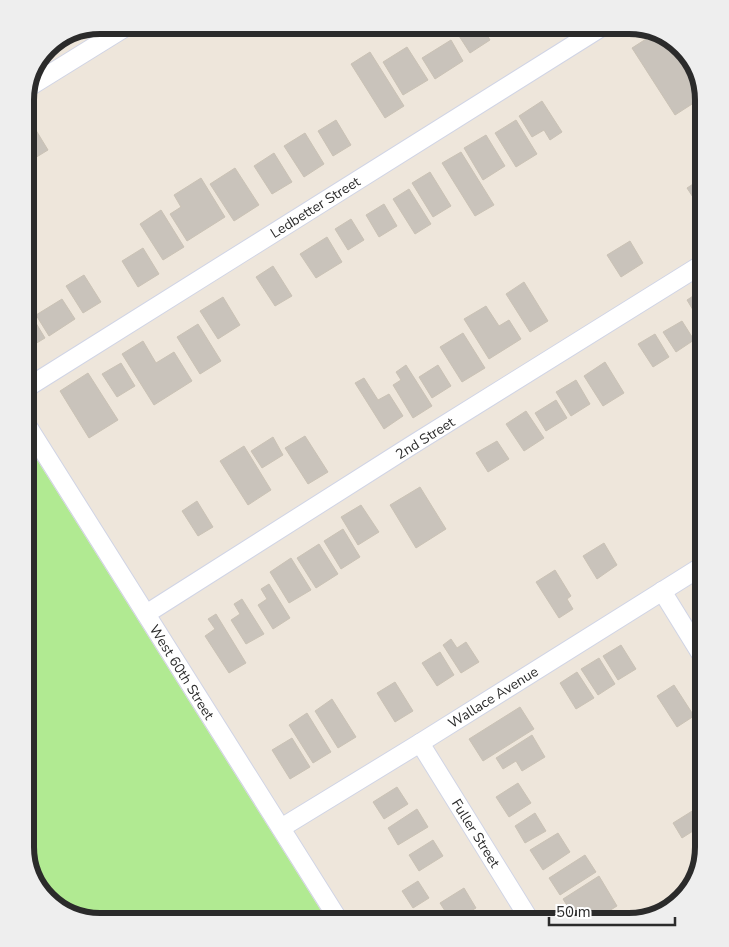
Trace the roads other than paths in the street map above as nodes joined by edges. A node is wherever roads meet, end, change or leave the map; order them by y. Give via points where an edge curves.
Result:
1 (114, 34) edge
2 (591, 34) edge
3 (36, 83) edge
4 (695, 269) edge
5 (34, 383) edge
6 (34, 436) edge
7 (695, 571) edge
8 (662, 591) junction
9 (146, 614) junction
10 (695, 644) edge
11 (420, 743) junction
12 (281, 828) junction
13 (334, 913) edge
14 (525, 913) edge

1 - 3 street
2 - 5 street, Ledbetter Street
4 - 9 street, 2nd Street
6 - 9 street, West 60th Street
7 - 8 street, Wallace Avenue
8 - 10 street
8 - 11 street, Wallace Avenue
9 - 12 street, West 60th Street
11 - 12 street, Wallace Avenue
11 - 14 street, Fuller Street
12 - 13 street, West 60th Street

